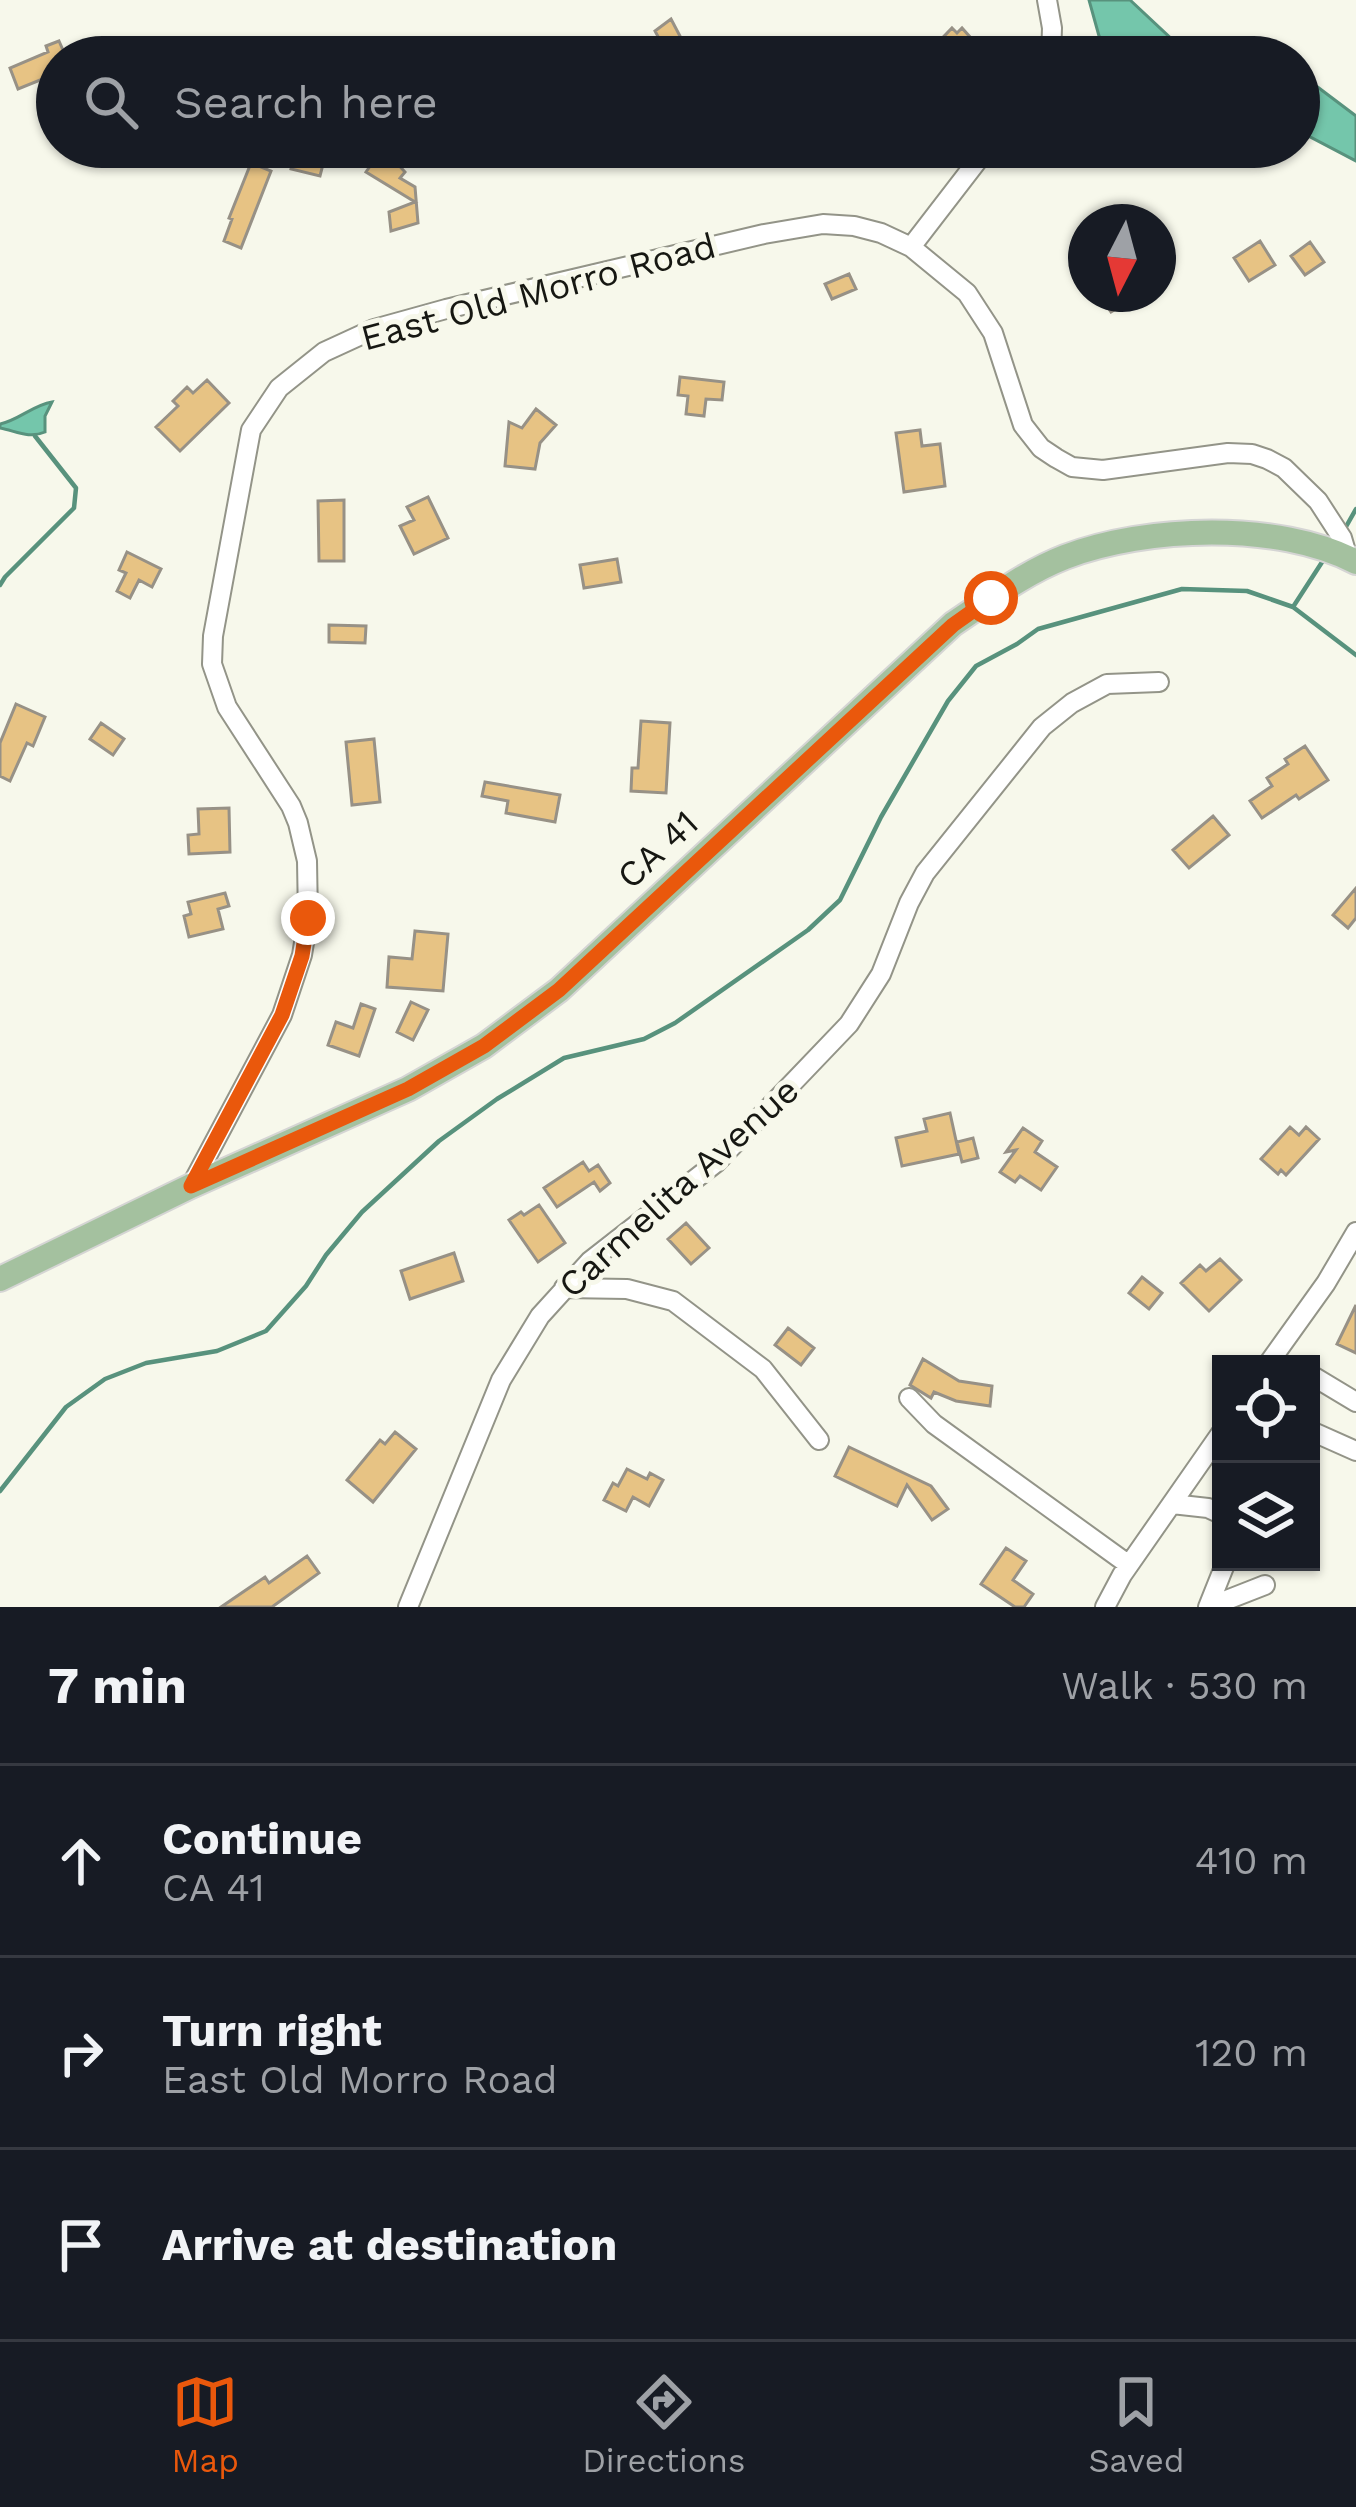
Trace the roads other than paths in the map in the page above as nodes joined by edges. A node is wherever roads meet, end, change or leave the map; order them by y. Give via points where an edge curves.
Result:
1 (1047, 0) edge
2 (1052, 36) edge
3 (972, 168) edge
4 (911, 247) junction
5 (1352, 560) edge
6 (1160, 682) dead end
7 (191, 1186) junction
8 (1356, 1232) edge
9 (0, 1279) edge
10 (564, 1288) junction
11 (1274, 1355) edge
12 (1320, 1380) edge
13 (909, 1398) dead end
14 (1356, 1402) edge
15 (1320, 1435) edge
16 (818, 1440) dead end
17 (1212, 1446) edge
18 (1356, 1451) edge
19 (1172, 1504) junction
20 (1212, 1510) edge
21 (1129, 1564) junction
22 (1222, 1571) edge
23 (1265, 1585) dead end
24 (408, 1607) edge
25 (1105, 1607) edge
26 (1208, 1607) edge

1 - 2 street
3 - 4 street
4 - 5 street, East Old Morro Road via 982,312 1023,425 1041,448 1072,467 1103,470 1228,453 1267,459 1318,501
4 - 7 street, East Old Morro Road via 854,226 764,234 374,329 324,352 279,388 246,450 212,664 227,707 298,823 308,918 282,1015
5 - 7 main road, CA 41 / CA 41 via 1294,542 1178,532 1102,546 1023,577 953,625 559,990 484,1046 408,1089
6 - 10 street, Carmelita Avenue via 1107,684 1042,728 925,873 849,1024 717,1162
7 - 9 main road, CA 41 / CA 41
8 - 11 street
10 - 16 street via 627,1288 673,1301 763,1370
10 - 24 street, Carmelita Avenue via 501,1380
12 - 14 street
13 - 21 street
15 - 18 street
17 - 19 street
19 - 20 street
19 - 21 street
21 - 25 street
22 - 26 street
23 - 26 street

